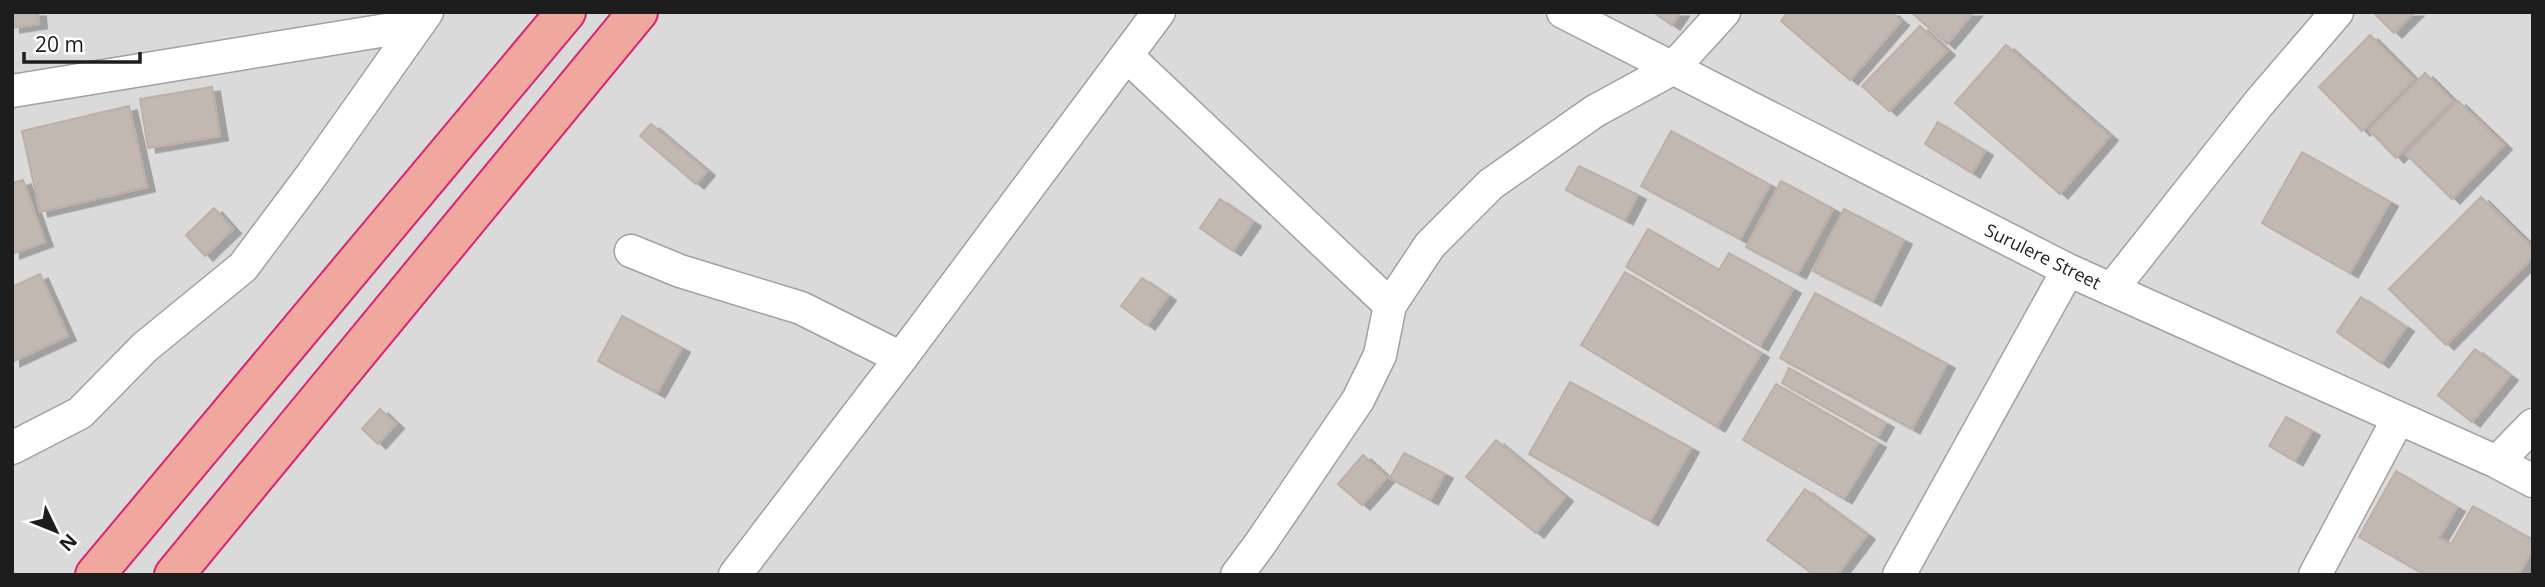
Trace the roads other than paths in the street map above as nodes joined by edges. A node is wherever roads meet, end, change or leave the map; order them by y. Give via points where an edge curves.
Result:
1 (566, 12) edge
2 (638, 12) edge
3 (1158, 12) edge
4 (1563, 12) edge
5 (1724, 12) edge
6 (2337, 12) edge
7 (422, 19) edge
8 (1127, 57) junction
9 (1672, 69) junction
10 (12, 91) edge
11 (631, 251) dead end
12 (2068, 270) junction
13 (2112, 289) junction
14 (1390, 305) junction
15 (901, 358) junction
16 (2398, 419) junction
17 (2533, 425) edge
18 (12, 448) edge
19 (2497, 462) junction
20 (2533, 481) edge
21 (94, 575) edge
22 (174, 575) edge
23 (734, 575) edge
24 (1237, 575) edge
25 (1899, 575) edge
26 (2315, 575) edge

1 - 21 highway
2 - 22 highway
3 - 8 street
4 - 9 street, Surulere Street
5 - 9 street
6 - 13 street
7 - 10 street
7 - 18 street via 243,267 145,348 80,413
8 - 14 street
8 - 15 street
9 - 12 street, Surulere Street
9 - 14 street via 1595,111 1491,184 1430,245
11 - 15 street via 801,308
12 - 13 street, Surulere Street
12 - 25 street
13 - 16 street, Surulere Street
14 - 24 street via 1380,355 1358,400
15 - 23 street
16 - 19 street, Surulere Street
16 - 26 street
17 - 19 street
19 - 20 street, Surulere Street

